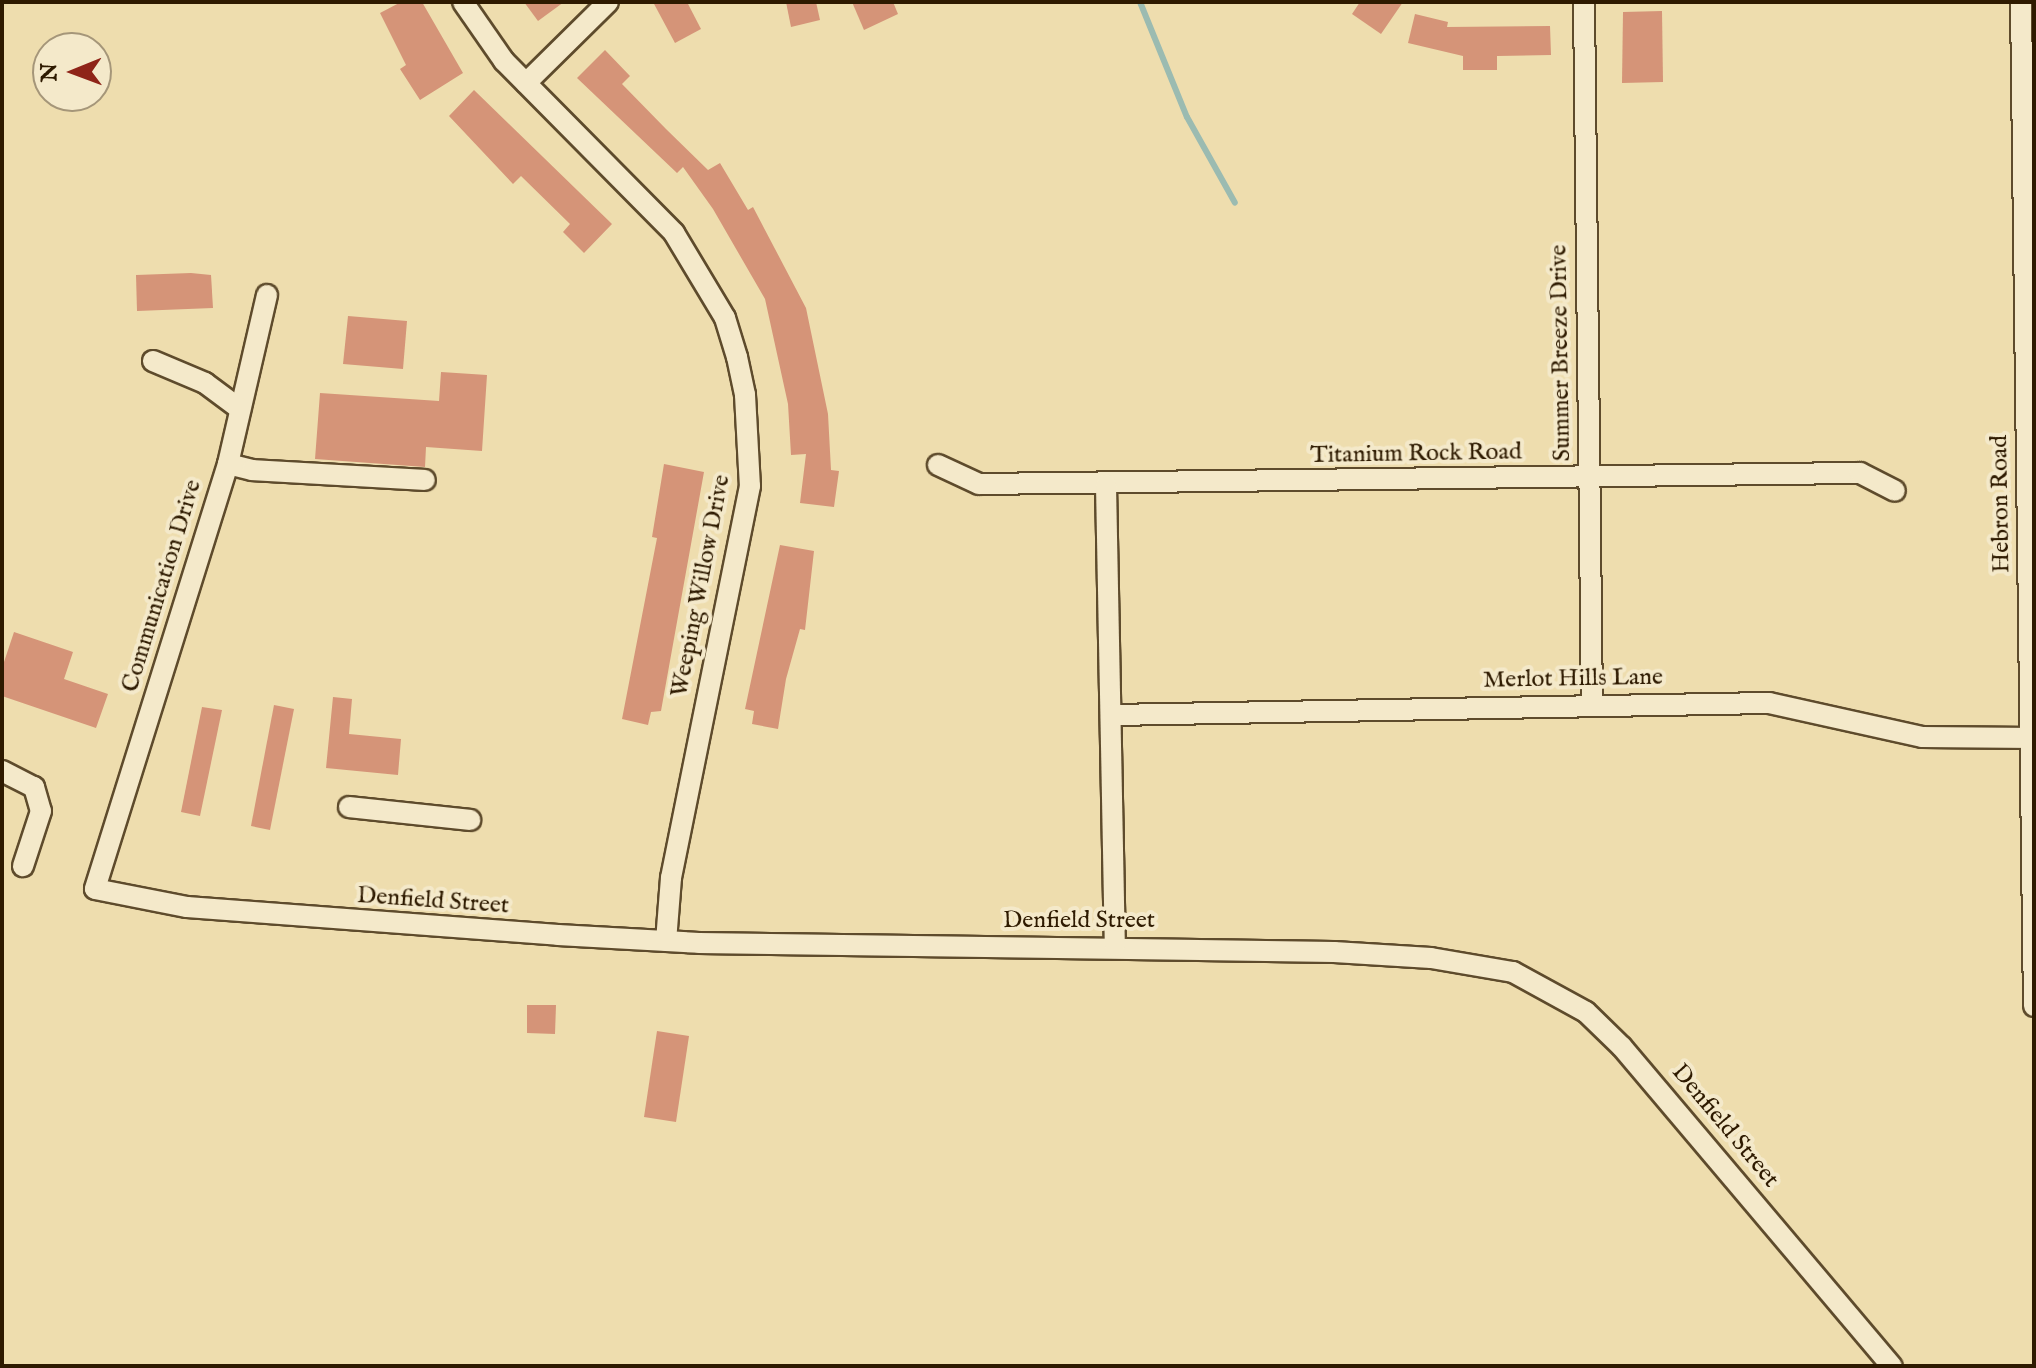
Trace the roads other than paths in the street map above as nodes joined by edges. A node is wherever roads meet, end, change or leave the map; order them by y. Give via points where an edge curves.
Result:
1 (463, 2) edge
2 (608, 2) edge
3 (1584, 2) edge
4 (2021, 2) edge
5 (526, 83) junction
6 (267, 295) dead end
7 (153, 361) dead end
8 (240, 409) junction
9 (228, 464) junction
10 (938, 465) dead end
11 (1589, 478) junction
12 (425, 480) dead end
13 (1106, 485) junction
14 (1895, 491) dead end
15 (1592, 704) junction
16 (1113, 715) junction
17 (2032, 738) edge
18 (2, 771) edge
19 (349, 807) dead end
20 (470, 820) dead end
21 (23, 866) dead end
22 (95, 889) joint
23 (666, 941) junction
24 (1115, 946) junction
25 (2034, 1006) edge
26 (1892, 1366) edge

1 - 5 street, Weeping Willow Drive via 474,24
2 - 5 street
3 - 11 street, Summer Breeze Drive
4 - 17 street, Hebron Road
5 - 23 street, Weeping Willow Drive via 683,245 725,318 745,395 750,486 671,878
6 - 8 street, Communication Drive
7 - 8 street via 205,383
8 - 9 street, Communication Drive
9 - 12 street via 252,470
9 - 22 street, Communication Drive
10 - 13 street, Titanium Rock Road via 979,484
11 - 13 street, Titanium Rock Road
11 - 14 street, Titanium Rock Road via 1860,473
11 - 15 street, Summer Breeze Drive
13 - 16 street
15 - 16 street, Merlot Hills Lane
15 - 17 street, Merlot Hills Lane via 1769,703 1922,737
16 - 24 street
17 - 25 street, Hebron Road
18 - 21 street via 34,787 41,811
19 - 20 street
22 - 23 street, Denfield Street via 201,908
23 - 24 street, Denfield Street
24 - 26 street, Denfield Street via 1431,958 1513,972 1559,994 1586,1012 1649,1076

